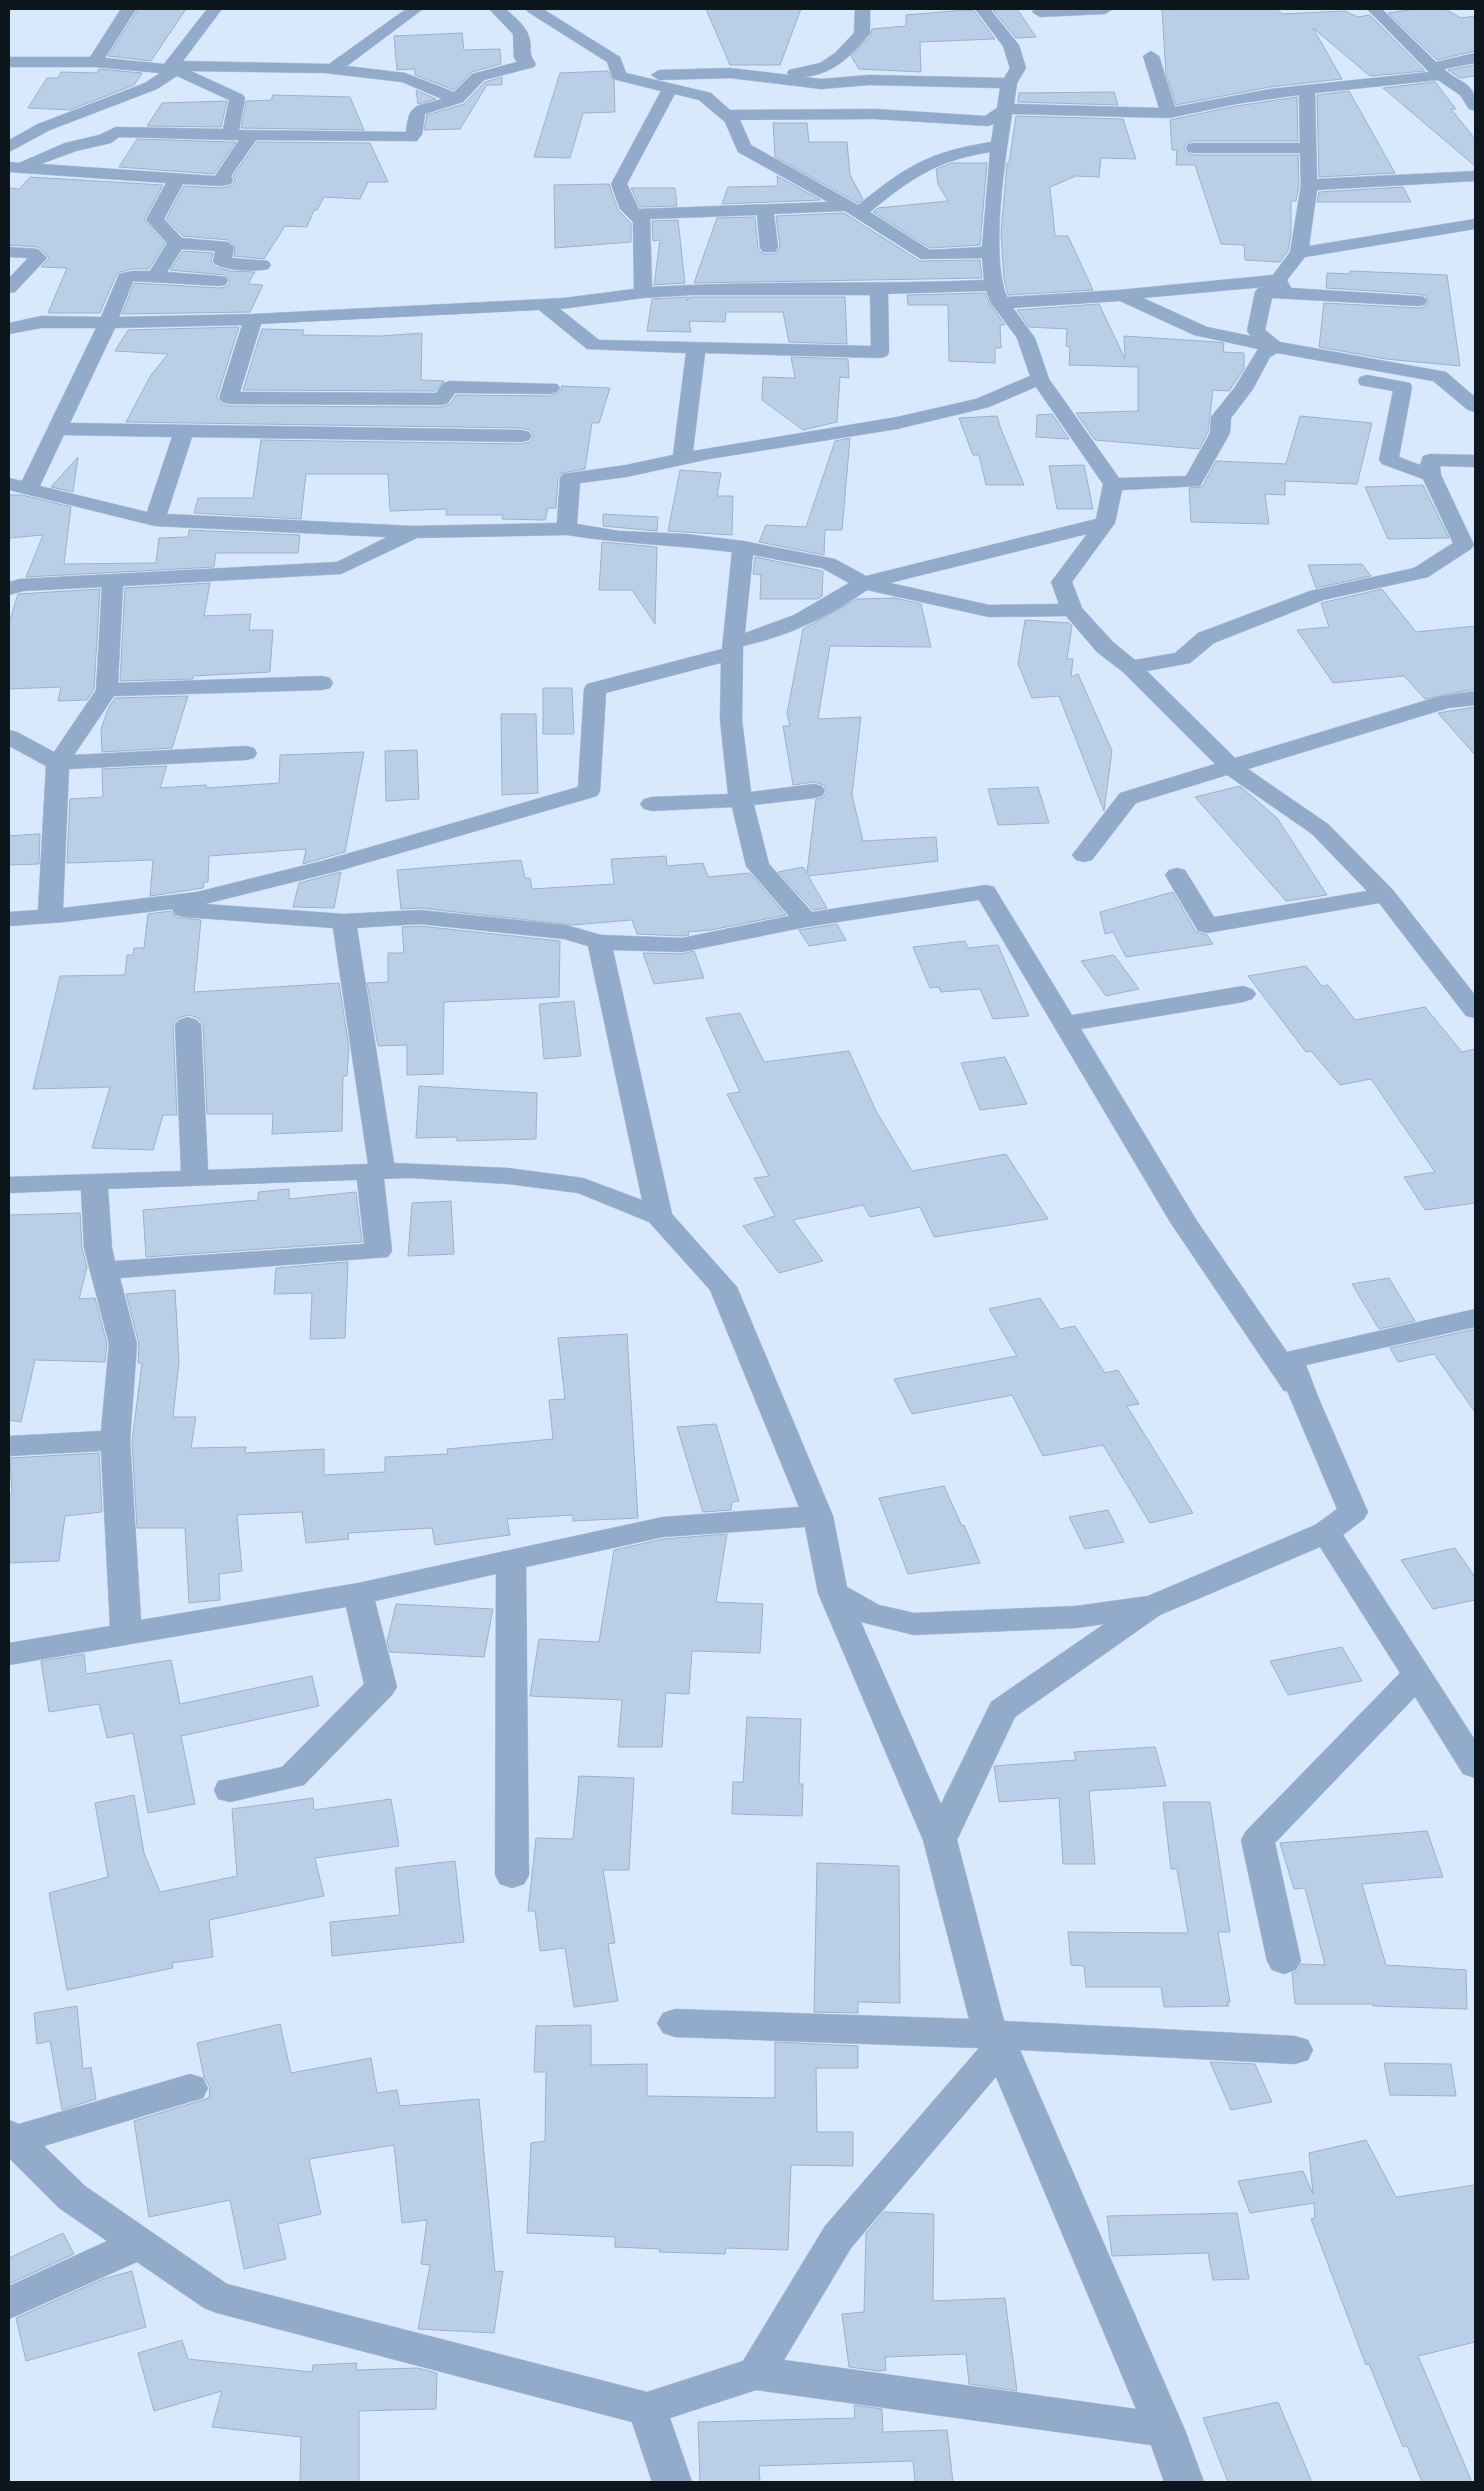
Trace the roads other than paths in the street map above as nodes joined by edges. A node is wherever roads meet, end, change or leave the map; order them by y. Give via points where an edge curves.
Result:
1 (128, 9) edge
2 (215, 9) edge
3 (416, 9) edge
4 (498, 9) edge
5 (533, 9) edge
6 (862, 9) edge
7 (982, 9) edge
8 (1105, 9) edge
9 (1374, 9) edge
10 (1040, 12) dead end
11 (1151, 56) dead end
12 (1475, 58) edge
13 (9, 62) edge
14 (95, 62) junction
15 (172, 69) junction
16 (332, 69) junction
17 (1438, 71) junction
18 (739, 74) junction
19 (620, 76) junction
20 (1009, 84) junction
21 (671, 88) junction
22 (1307, 90) junction
23 (1471, 92) edge
24 (457, 99) junction
25 (1475, 106) edge
26 (1006, 109) junction
27 (1169, 113) junction
28 (726, 115) junction
29 (230, 135) junction
30 (251, 135) junction
31 (999, 146) junction
32 (9, 147) edge
33 (1194, 148) dead end
34 (1308, 148) junction
35 (14, 167) edge
36 (1475, 176) edge
37 (176, 180) junction
38 (1309, 185) junction
39 (765, 209) junction
40 (853, 210) junction
41 (634, 214) junction
42 (1475, 224) edge
43 (177, 243) junction
44 (769, 248) dead end
45 (9, 252) edge
46 (990, 252) junction
47 (1299, 253) junction
48 (262, 265) dead end
49 (155, 277) junction
50 (1278, 280) junction
51 (219, 281) dead end
52 (992, 285) junction
53 (879, 288) junction
54 (1264, 292) junction
55 (643, 293) junction
56 (1123, 295) junction
57 (14, 300) edge
58 (1418, 301) dead end
59 (1000, 303) junction
60 (543, 304) junction
61 (253, 319) junction
62 (42, 322) junction
63 (108, 323) junction
64 (9, 328) edge
65 (1274, 347) junction
66 (696, 348) junction
67 (1260, 361) junction
68 (1040, 379) junction
69 (550, 388) dead end
70 (1475, 406) edge
71 (56, 429) junction
72 (184, 431) junction
73 (522, 436) dead end
74 (682, 458) junction
75 (1475, 461) edge
76 (1431, 475) junction
77 (1113, 484) junction
78 (19, 486) edge
79 (155, 520) junction
80 (1105, 523) junction
81 (567, 529) junction
82 (412, 532) junction
83 (743, 547) junction
84 (112, 582) junction
85 (862, 583) junction
86 (9, 589) edge
87 (1072, 610) junction
88 (732, 647) junction
89 (1131, 667) junction
90 (322, 683) dead end
91 (107, 690) junction
92 (1475, 698) edge
93 (9, 737) edge
94 (246, 753) dead end
95 (58, 762) junction
96 (1232, 768) junction
97 (814, 791) dead end
98 (741, 800) junction
99 (652, 804) dead end
100 (1084, 855) dead end
101 (1177, 875) dead end
102 (1385, 895) junction
103 (136, 906) junction
104 (50, 916) junction
105 (9, 919) edge
106 (806, 920) junction
107 (344, 921) junction
108 (599, 942) junction
109 (1467, 991) edge
110 (1243, 994) dead end
111 (1475, 1011) edge
112 (1065, 1024) junction
113 (188, 1025) dead end
114 (376, 1171) junction
115 (195, 1178) junction
116 (94, 1182) junction
117 (9, 1185) edge
118 (658, 1216) junction
119 (103, 1271) junction
120 (1475, 1318) edge
121 (1304, 1400) junction
122 (115, 1440) junction
123 (9, 1446) edge
124 (818, 1516) junction
125 (1326, 1532) junction
126 (512, 1561) junction
127 (833, 1593) junction
128 (358, 1594) junction
129 (1153, 1606) junction
130 (126, 1634) junction
131 (9, 1654) edge
132 (1417, 1674) junction
133 (1475, 1766) edge
134 (230, 1790) dead end
135 (940, 1840) junction
136 (512, 1875) dead end
137 (1284, 1961) dead end
138 (675, 2023) dead end
139 (995, 2040) junction
140 (1295, 2050) dead end
141 (190, 2088) dead end
142 (11, 2138) edge
143 (138, 2244) junction
144 (9, 2303) edge
145 (756, 2373) junction
146 (647, 2409) junction
147 (1165, 2430) junction
148 (672, 2482) edge
149 (1184, 2482) edge

1 - 14 street
2 - 15 street
3 - 16 street
4 - 24 street via 519,28 522,58 528,64 478,77
5 - 19 street via 614,60
6 - 18 street via 862,34 836,62 810,73
7 - 20 street via 1011,45 1018,68
8 - 10 street
9 - 17 street
11 - 27 street
12 - 17 street
13 - 14 street
14 - 15 street
15 - 16 street
15 - 29 street via 237,98
15 - 32 street via 151,86 44,127
16 - 24 street via 405,78
17 - 22 street
17 - 23 street
18 - 19 street
18 - 20 street via 821,84 870,80
19 - 21 street
20 - 26 street
21 - 28 street via 705,96
21 - 41 street via 619,184
22 - 27 street
22 - 34 street
23 - 25 street
24 - 30 street via 419,111 414,134 406,138
26 - 27 street
26 - 28 street via 988,121 875,114
26 - 31 street
28 - 40 street via 732,120 744,148
29 - 30 street
29 - 35 street via 116,132 105,139
30 - 37 street via 222,178 225,180
31 - 40 street via 930,162
31 - 46 street
33 - 34 street
34 - 38 street
35 - 37 street
36 - 38 street
37 - 43 street via 156,220
38 - 47 street
39 - 40 street
39 - 41 street
39 - 44 street
40 - 46 street via 926,256
41 - 55 street via 642,220
42 - 47 street
43 - 48 street via 222,246 225,247 223,263
43 - 49 street
45 - 57 street via 32,253 38,258
46 - 52 street
47 - 50 street
49 - 51 street
49 - 63 street via 125,278
50 - 54 street via 1284,292
50 - 56 street
52 - 53 street
52 - 59 street
53 - 55 street
53 - 66 street via 880,352
54 - 58 street
54 - 65 street via 1256,331
55 - 60 street
56 - 59 street
56 - 65 street via 1201,332
57 - 62 street
59 - 68 street via 1026,338
60 - 61 street
60 - 66 street via 594,345
61 - 63 street
61 - 69 street via 229,398 441,398 450,387
62 - 63 street
62 - 64 street
63 - 71 street
65 - 67 street via 1263,354
65 - 70 street via 1439,376
66 - 74 street
67 - 76 street via 1403,387 1388,460
67 - 77 street via 1221,418 1220,433 1193,482
68 - 74 street via 982,403 907,421
68 - 77 street
71 - 72 street
71 - 78 street
72 - 73 street
72 - 79 street
74 - 81 street via 570,478
75 - 76 street via 1430,460
76 - 89 street via 1464,545 1422,573 1317,595 1206,638 1182,658
77 - 80 street
78 - 79 street
79 - 82 street
80 - 85 street
80 - 87 street via 1061,582
81 - 82 street
81 - 83 street via 619,537
82 - 84 street via 341,568
83 - 85 street via 828,563
83 - 88 street
84 - 86 street
84 - 91 street
85 - 87 street via 989,611
85 - 88 street via 836,602 762,637
87 - 89 street via 1105,647
88 - 98 street via 730,720
88 - 103 street via 595,689 589,791 330,866 197,899
89 - 96 street
90 - 91 street
91 - 95 street
92 - 96 street via 1445,702
93 - 95 street
94 - 95 street
95 - 104 street
96 - 100 street via 1128,798
96 - 102 street via 1320,829
97 - 98 street
98 - 99 street
98 - 106 street via 758,866
101 - 102 street via 1206,926
102 - 109 street
103 - 104 street
103 - 107 street
104 - 105 street
106 - 108 street via 682,945
106 - 112 street via 986,892
107 - 108 street via 420,917 566,932
107 - 114 street
108 - 118 street
109 - 111 street
110 - 112 street
112 - 121 street via 1184,1222
113 - 115 street
114 - 115 street
114 - 118 street via 508,1176 583,1186
114 - 119 street via 378,1251
115 - 116 street
116 - 117 street
116 - 119 street via 98,1248
118 - 124 street via 723,1286
119 - 122 street via 123,1344
120 - 121 street via 1290,1360
121 - 125 street via 1353,1512
122 - 123 street
122 - 130 street
124 - 126 street via 663,1527
124 - 127 street
125 - 129 street
125 - 132 street
126 - 128 street
126 - 136 street
127 - 129 street via 870,1614 914,1624 1076,1617
127 - 135 street
128 - 130 street
128 - 134 street via 382,1687 292,1777
129 - 135 street via 1002,1710
130 - 131 street
132 - 133 street
132 - 137 street via 1258,1840
135 - 139 street
138 - 139 street
139 - 140 street
139 - 145 street via 838,2237
139 - 147 street
141 - 142 street
142 - 143 street via 72,2197
143 - 144 street
143 - 146 street via 217,2297
145 - 146 street
145 - 147 street
146 - 148 street
147 - 149 street

